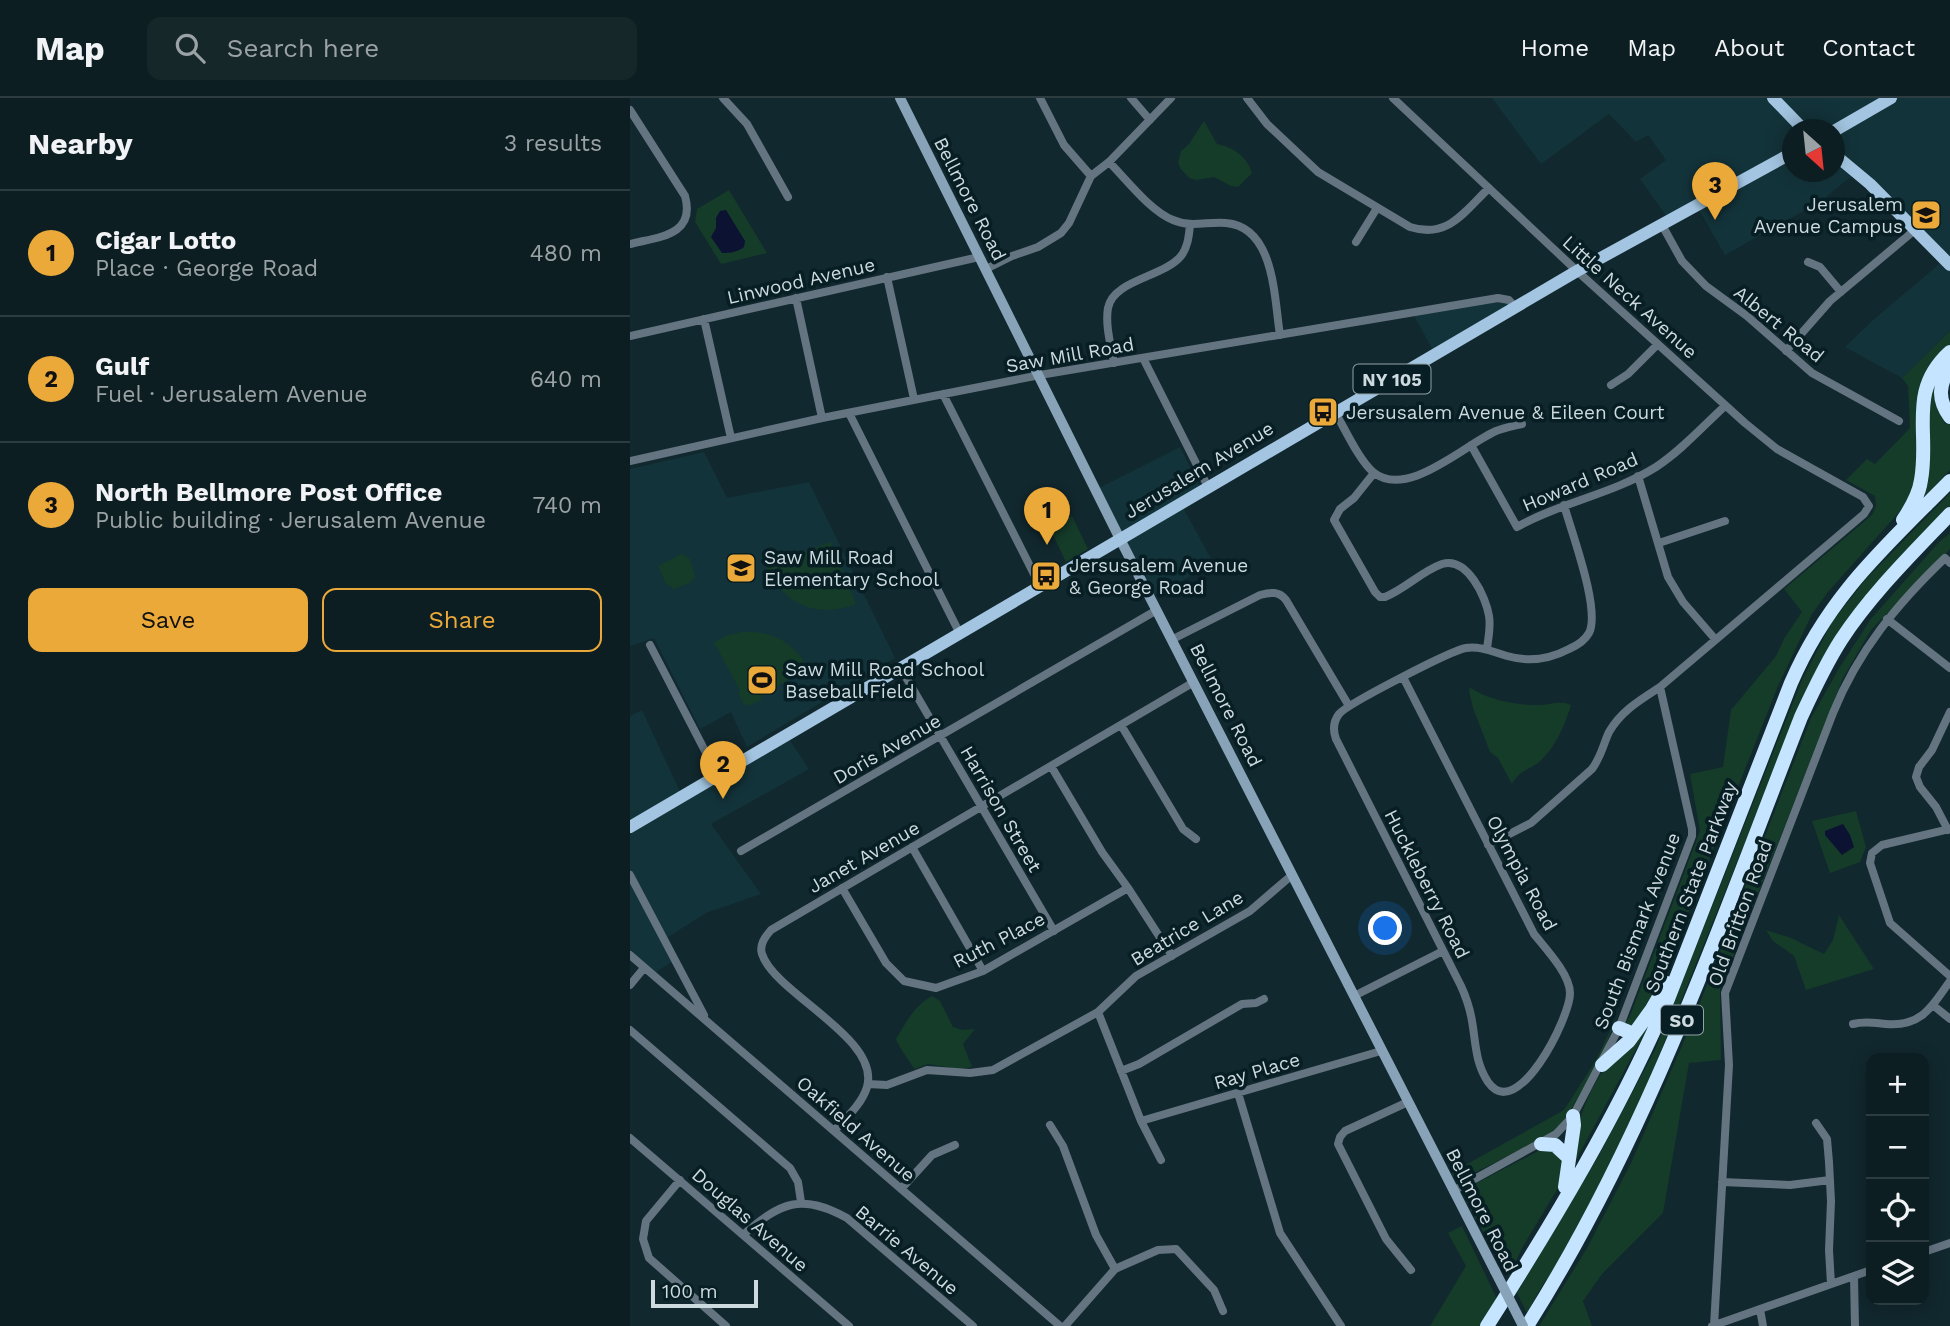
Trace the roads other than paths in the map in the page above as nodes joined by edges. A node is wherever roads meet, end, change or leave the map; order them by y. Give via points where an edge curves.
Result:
1 (723, 98) edge
2 (900, 98) edge
3 (1040, 98) edge
4 (1131, 98) edge
5 (1171, 98) edge
6 (1247, 98) edge
7 (1393, 98) edge
8 (1773, 98) edge
9 (1891, 98) edge
10 (630, 110) edge
11 (1793, 119) edge
12 (1150, 120) junction
13 (1845, 125) edge
14 (1782, 159) edge
15 (1109, 162) junction
16 (1845, 163) edge
17 (1091, 176) junction
18 (1489, 188) junction
19 (788, 197) dead end
20 (1377, 208) junction
21 (1190, 225) junction
22 (1662, 225) junction
23 (1916, 229) junction
24 (1356, 242) dead end
25 (630, 244) edge
26 (979, 257) junction
27 (1808, 262) dead end
28 (1950, 265) edge
29 (986, 269) junction
30 (1577, 271) junction
31 (887, 277) junction
32 (1841, 292) junction
33 (796, 298) junction
34 (1515, 307) junction
35 (704, 319) junction
36 (1280, 335) junction
37 (630, 337) edge
38 (1658, 344) junction
39 (1786, 351) junction
40 (1950, 352) edge
41 (1143, 358) junction
42 (1114, 363) junction
43 (1950, 366) edge
44 (1040, 375) junction
45 (1611, 385) dead end
46 (943, 394) junction
47 (914, 399) junction
48 (1725, 406) junction
49 (1335, 412) junction
50 (849, 413) junction
51 (1950, 417) edge
52 (822, 418) junction
53 (1899, 421) dead end
54 (1522, 424) dead end
55 (731, 438) junction
56 (1471, 445) junction
57 (630, 461) edge
58 (1374, 473) junction
59 (1638, 476) junction
60 (1950, 481) edge
61 (1208, 487) junction
62 (1564, 505) junction
63 (1947, 520) edge
64 (1725, 521) dead end
65 (1120, 539) junction
66 (1659, 543) junction
67 (1887, 545) junction
68 (1947, 560) edge
69 (1040, 586) junction
70 (1157, 610) junction
71 (1887, 619) junction
72 (959, 632) junction
73 (1173, 639) junction
74 (1715, 639) junction
75 (650, 645) dead end
76 (1487, 649) junction
77 (900, 667) junction
78 (1950, 668) edge
79 (1403, 677) junction
80 (1195, 682) junction
81 (1660, 687) junction
82 (1349, 706) junction
83 (1950, 712) edge
84 (1121, 725) junction
85 (941, 737) junction
86 (1051, 765) junction
87 (717, 774) junction
88 (981, 807) junction
89 (630, 827) edge
90 (1949, 829) edge
91 (1196, 839) dead end
92 (1488, 845) junction
93 (912, 847) junction
94 (741, 852) dead end
95 (630, 875) edge
96 (1292, 875) junction
97 (842, 888) junction
98 (1128, 888) junction
99 (1054, 931) junction
100 (1689, 945) junction
101 (1443, 951) junction
102 (630, 955) edge
103 (1172, 956) junction
104 (644, 968) junction
105 (983, 971) junction
106 (1950, 978) edge
107 (632, 980) edge
108 (1354, 996) junction
109 (1264, 999) dead end
110 (1934, 1006) junction
111 (1098, 1012) junction
112 (1950, 1019) edge
113 (707, 1021) junction
114 (1853, 1024) dead end
115 (1619, 1028) junction
116 (630, 1030) edge
117 (1634, 1034) junction
118 (1381, 1051) junction
119 (1601, 1065) junction
120 (1121, 1071) junction
121 (868, 1084) junction
122 (1489, 1084) joint
123 (1238, 1093) junction
124 (1408, 1102) junction
125 (1573, 1116) junction
126 (1141, 1121) junction
127 (1816, 1123) dead end
128 (1050, 1125) dead end
129 (834, 1131) junction
130 (630, 1138) edge
131 (1541, 1143) junction
132 (956, 1145) dead end
133 (1568, 1157) junction
134 (1161, 1160) dead end
135 (680, 1180) junction
136 (1830, 1180) junction
137 (1722, 1182) junction
138 (901, 1189) junction
139 (1452, 1191) junction
140 (801, 1202) junction
141 (1556, 1211) junction
142 (743, 1235) junction
143 (1950, 1243) edge
144 (1929, 1250) edge
145 (1115, 1269) junction
146 (1411, 1270) dead end
147 (1866, 1272) edge
148 (1854, 1276) junction
149 (1831, 1284) junction
150 (1760, 1309) junction
151 (1223, 1311) dead end
152 (1337, 1324) edge
153 (726, 1326) edge
154 (849, 1326) edge
155 (973, 1326) edge
156 (1063, 1326) edge
157 (1488, 1326) edge
158 (1525, 1326) edge
159 (1713, 1326) edge
160 (1763, 1326) edge
161 (1855, 1326) edge

1 - 19 street via 747,124
2 - 26 main road, Bellmore Road
3 - 17 street via 1064,145
4 - 12 street
5 - 12 street
6 - 20 street via 1267,124 1325,178
7 - 18 street, Little Neck Avenue
8 - 11 main road
9 - 13 main road
10 - 25 street via 685,196 688,208 679,229
12 - 15 street
14 - 22 main road, Jerusalem Avenue / NY 105
15 - 17 street
15 - 21 street via 1164,216
16 - 23 main road
17 - 29 street via 1061,233
18 - 20 street via 1447,226 1433,232 1410,227
18 - 30 street, Little Neck Avenue
20 - 24 street
21 - 36 street via 1227,223 1256,236 1266,256
21 - 42 street via 1181,256 1113,297 1108,306
22 - 30 main road, Jerusalem Avenue / NY 105
22 - 39 street, Albert Road via 1682,261 1698,278
23 - 28 main road
23 - 32 street
26 - 29 main road, Bellmore Road
26 - 31 street, Linwood Avenue
27 - 32 street via 1820,267
29 - 44 main road, Bellmore Road
30 - 34 main road, Jerusalem Avenue / NY 105
30 - 38 street, Little Neck Avenue
31 - 33 street, Linwood Avenue
31 - 47 street
32 - 39 street
33 - 35 street, Linwood Avenue
33 - 52 street
34 - 36 street, Saw Mill Road via 1498,298
34 - 49 main road, Jerusalem Avenue / NY 105
35 - 37 street, Linwood Avenue
35 - 55 street
36 - 41 street, Saw Mill Road
38 - 45 street
38 - 48 street, Little Neck Avenue
39 - 53 street, Albert Road via 1825,382
40 - 67 highway via 1933,370 1925,388 1916,499
41 - 42 street, Saw Mill Road
41 - 61 street
42 - 44 street, Saw Mill Road
43 - 51 highway via 1940,391
44 - 46 street, Saw Mill Road
44 - 65 main road, Bellmore Road
46 - 47 street, Saw Mill Road
46 - 69 street
47 - 50 street, Saw Mill Road
48 - 59 street, Howard Road via 1675,453
48 - 74 street, Little Neck Avenue via 1777,449 1863,496 1868,504 1867,511
49 - 58 street
49 - 61 main road, Jerusalem Avenue / NY 105
50 - 52 street, Saw Mill Road
50 - 72 street
52 - 55 street, Saw Mill Road
54 - 56 street
55 - 57 street, Saw Mill Road
56 - 58 street via 1410,479 1391,480
56 - 62 street, Howard Road via 1517,527
58 - 76 street via 1334,520 1375,592 1385,597 1444,564 1459,566 1471,577 1486,605 1490,619
59 - 62 street, Howard Road
59 - 66 street
60 - 67 highway, Southern State Parkway / SO
61 - 65 main road, Jerusalem Avenue / NY 105
62 - 76 street via 1592,603 1590,632 1575,646 1544,659 1518,659
63 - 158 highway, Southern State Parkway / SO via 1865,608 1822,672 1663,1066 1601,1198
64 - 66 street
65 - 69 main road, Jerusalem Avenue / NY 105
65 - 70 main road, Bellmore Road
66 - 74 street via 1674,590
67 - 100 highway, Southern State Parkway / SO via 1836,601 1802,659
68 - 71 street, Old Britton Road
69 - 72 main road, Jerusalem Avenue / NY 105
70 - 73 main road, Bellmore Road
70 - 85 street, Doris Avenue
71 - 78 street
71 - 137 street, Old Britton Road via 1839,699 1726,990 1729,1065
72 - 77 main road, Jerusalem Avenue / NY 105
73 - 80 main road, Bellmore Road
73 - 82 street via 1260,595 1278,593
74 - 81 street
75 - 87 street
76 - 79 street via 1455,650
77 - 85 street, Harrison Street
77 - 87 main road, Jerusalem Avenue / NY 105
79 - 82 street
79 - 92 street, Olympia Road
80 - 84 street, Janet Avenue
80 - 96 main road, Bellmore Road
81 - 92 street via 1620,717 1592,769 1531,823
81 - 115 street, South Bismark Avenue via 1692,836
82 - 101 street, Huckleberry Road via 1335,720 1336,739
83 - 90 street via 1916,777
84 - 86 street, Janet Avenue
84 - 91 street via 1182,829
85 - 88 street, Harrison Street
85 - 94 street, Doris Avenue
86 - 88 street, Janet Avenue
86 - 98 street via 1101,852
87 - 89 main road, Jerusalem Avenue / NY 105
88 - 93 street, Janet Avenue
88 - 99 street, Harrison Street
90 - 106 street via 1882,845 1872,853 1870,863 1890,923
92 - 122 street, Olympia Road via 1570,992 1566,1017 1530,1077 1504,1092
93 - 97 street, Janet Avenue
93 - 105 street
95 - 113 street
96 - 103 street, Beatrice Lane via 1250,911
96 - 108 main road, Bellmore Road
97 - 105 street, Ruth Place via 886,963 904,981 936,988
97 - 121 street, Janet Avenue via 771,930 762,940 761,953 771,969 844,1035 863,1063
98 - 99 street, Ruth Place
98 - 103 street
99 - 105 street, Ruth Place
100 - 117 highway
100 - 141 highway, Southern State Parkway / SO via 1647,1047
101 - 108 street
101 - 122 street, Huckleberry Road via 1468,1003 1476,1058
102 - 104 street, Oakfield Avenue
103 - 111 street, Beatrice Lane via 1136,976
104 - 107 street
104 - 113 street, Oakfield Avenue
106 - 110 street
108 - 118 main road, Bellmore Road
109 - 120 street via 1242,1004
110 - 112 street
110 - 114 street via 1904,1023
111 - 120 street
111 - 121 street, Beatrice Lane via 993,1070 927,1070 887,1085
113 - 129 street, Oakfield Avenue
115 - 117 highway
115 - 119 street, South Bismark Avenue
116 - 140 street via 790,1168
117 - 119 highway
118 - 123 street, Ray Place
118 - 124 main road, Bellmore Road
119 - 125 street, South Bismark Avenue
120 - 126 street
121 - 129 street
123 - 126 street, Ray Place
123 - 152 street via 1280,1233
124 - 139 main road, Bellmore Road
124 - 146 street via 1345,1131 1338,1144 1386,1239
125 - 131 street, South Bismark Avenue
125 - 133 highway
126 - 134 street
127 - 136 street via 1826,1139
128 - 145 street
129 - 138 street, Oakfield Avenue
130 - 135 street, Douglas Avenue
131 - 133 highway via 1555,1145
131 - 139 street, South Bismark Avenue
132 - 138 street via 932,1155
133 - 141 highway via 1568,1177
135 - 142 street, Douglas Avenue
135 - 153 street via 646,1221 646,1249 649,1258
136 - 137 street via 1790,1185
136 - 149 street
137 - 159 street, Old Britton Road
138 - 156 street, Oakfield Avenue
139 - 158 main road, Bellmore Road, bridge
140 - 142 street via 776,1210
140 - 155 street, Barrie Avenue via 847,1218
141 - 157 highway, Southern State Parkway / SO
142 - 154 street, Douglas Avenue
143 - 144 street
145 - 151 street via 1158,1250 1176,1249 1214,1290
145 - 156 street
147 - 148 street
148 - 149 street
148 - 161 street
149 - 150 street
150 - 159 street
150 - 160 street

